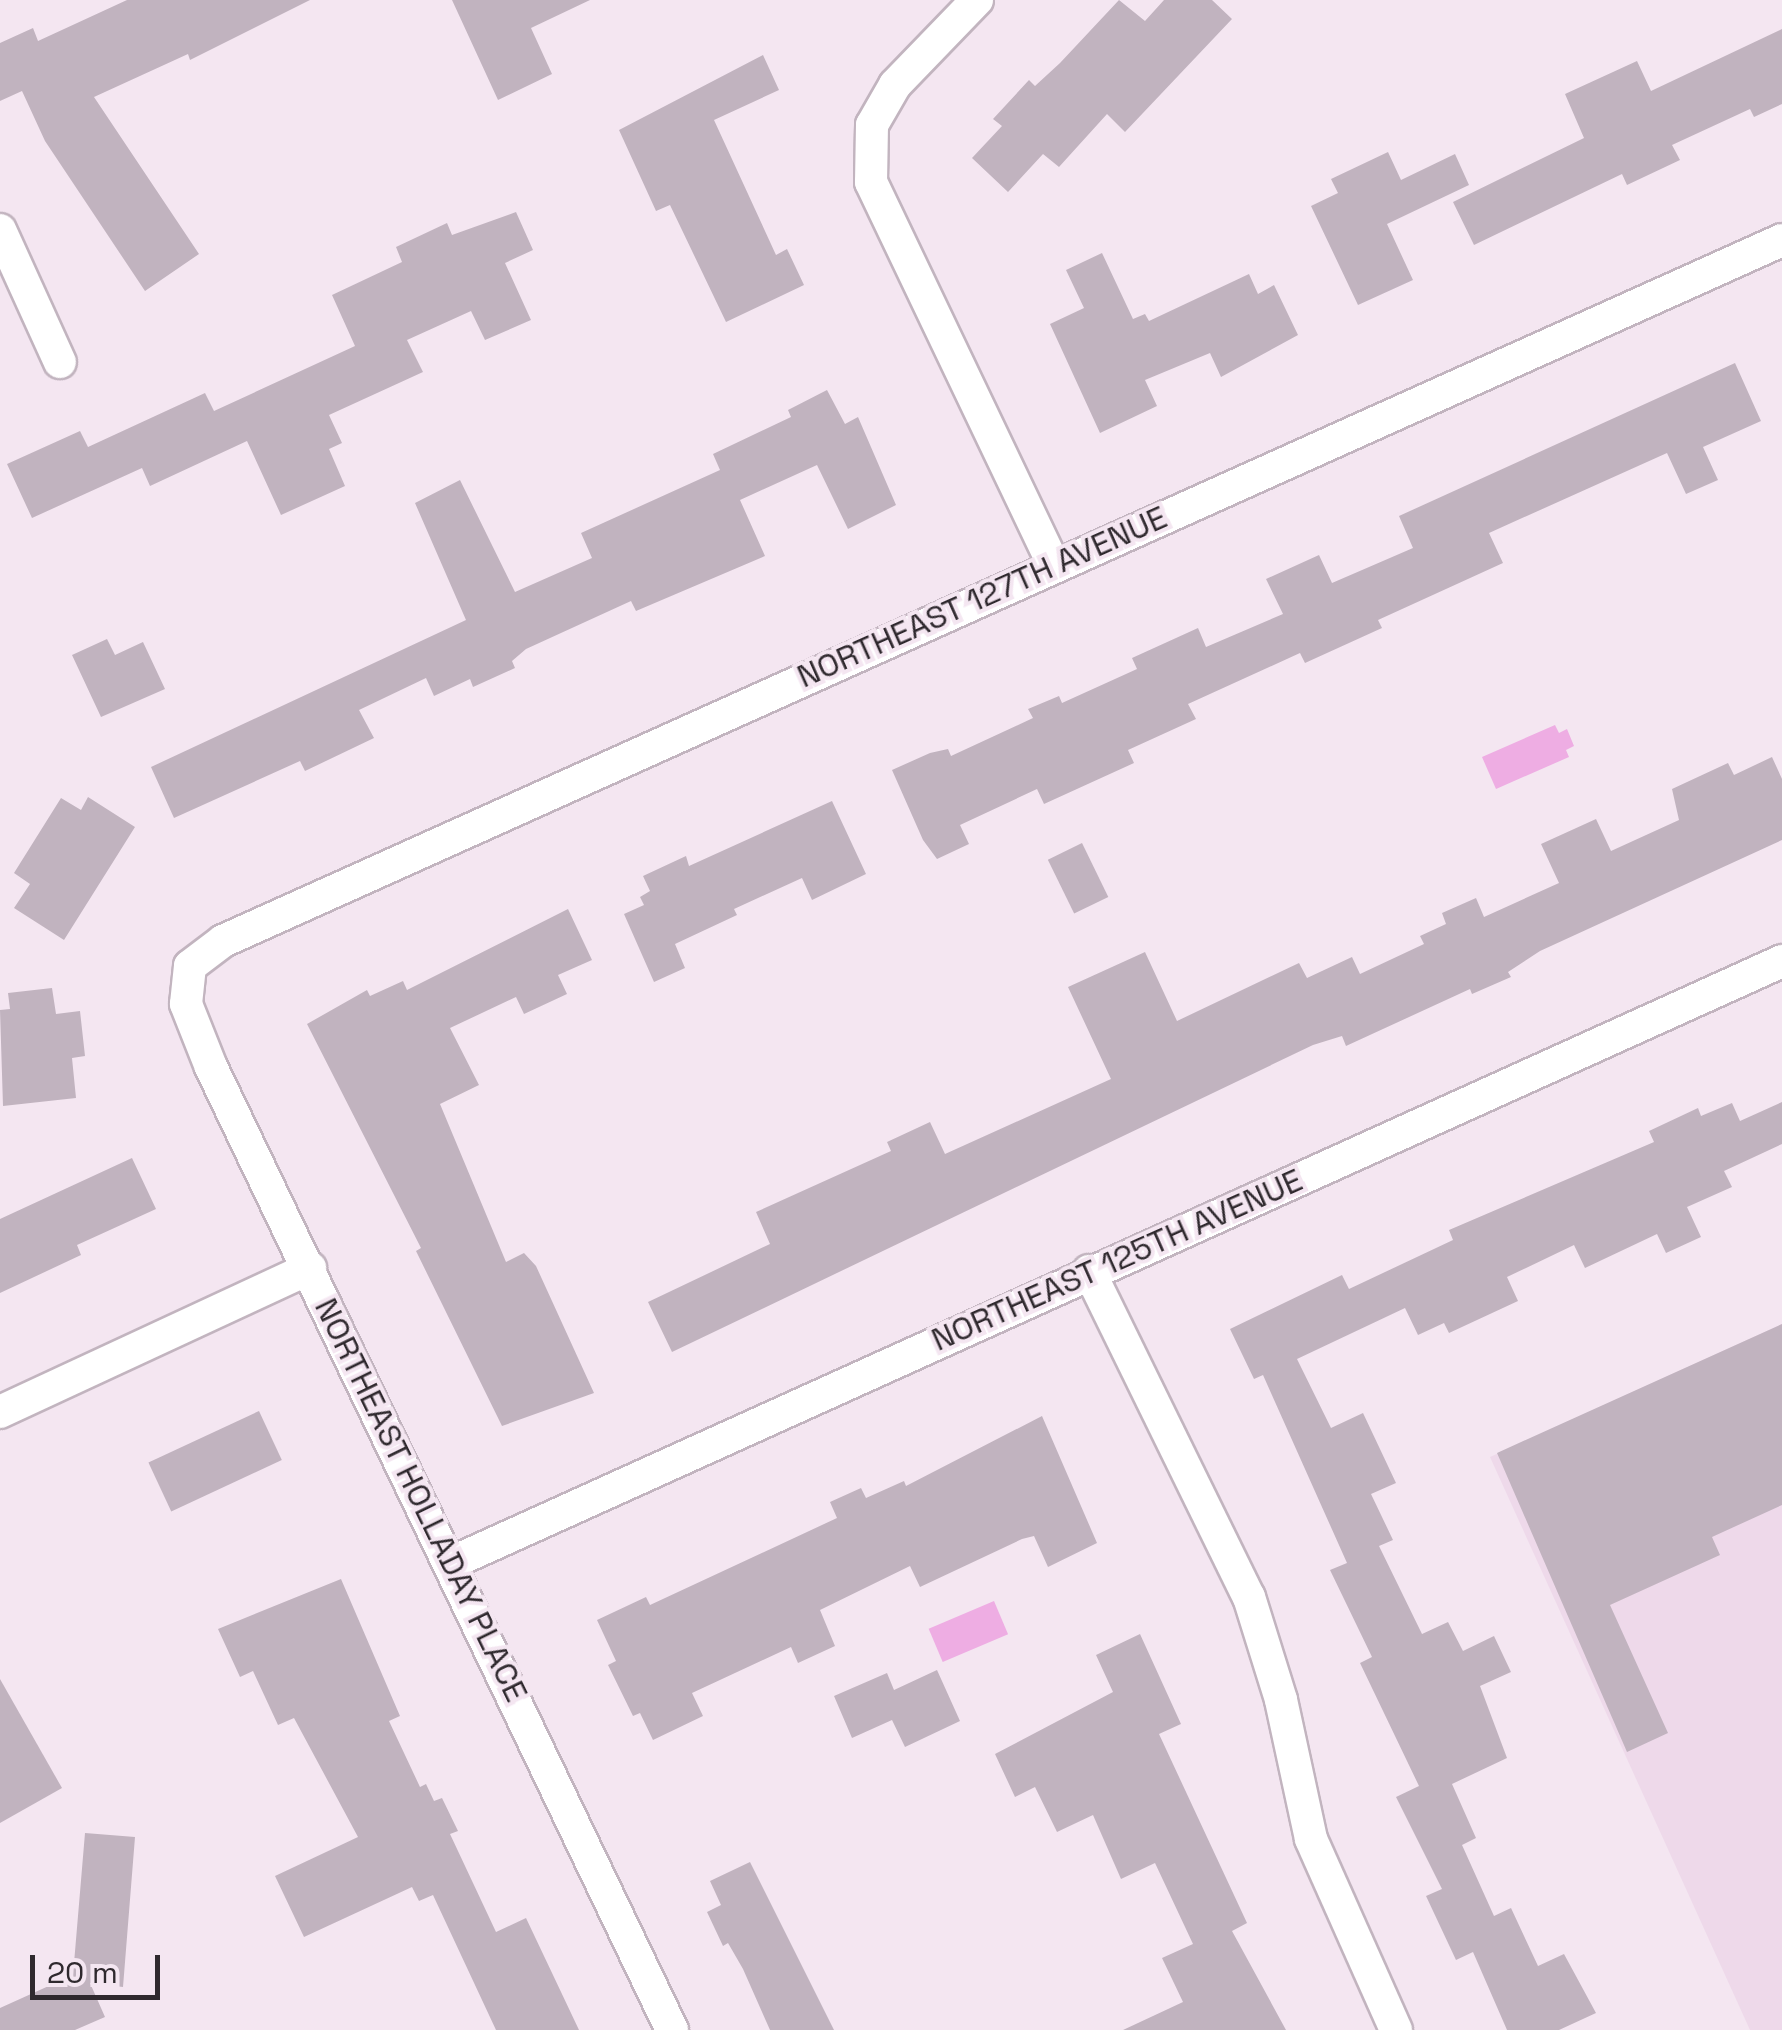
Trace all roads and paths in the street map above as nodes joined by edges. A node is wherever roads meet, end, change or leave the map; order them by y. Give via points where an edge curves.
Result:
1 (977, 0) edge
2 (0, 230) edge
3 (1782, 240) edge
4 (60, 362) dead end
5 (1053, 564) junction
6 (1782, 961) edge
7 (190, 966) joint
8 (310, 1268) junction
9 (1089, 1271) junction
10 (0, 1412) edge
11 (453, 1562) junction
12 (672, 2030) edge
13 (1396, 2030) edge

1 - 5 street via 895,85 872,124 871,182
2 - 4 street
3 - 5 street, NORTHEAST 127TH AVENUE
5 - 7 street, NORTHEAST 127TH AVENUE via 223,942
6 - 9 street, NORTHEAST 125TH AVENUE
7 - 8 street, NORTHEAST HOLLADAY PLACE via 186,1004 194,1026
8 - 10 street
8 - 11 street, NORTHEAST HOLLADAY PLACE
9 - 11 street, NORTHEAST 125TH AVENUE
9 - 13 street via 1248,1597 1281,1700 1311,1839
11 - 12 street, NORTHEAST HOLLADAY PLACE

